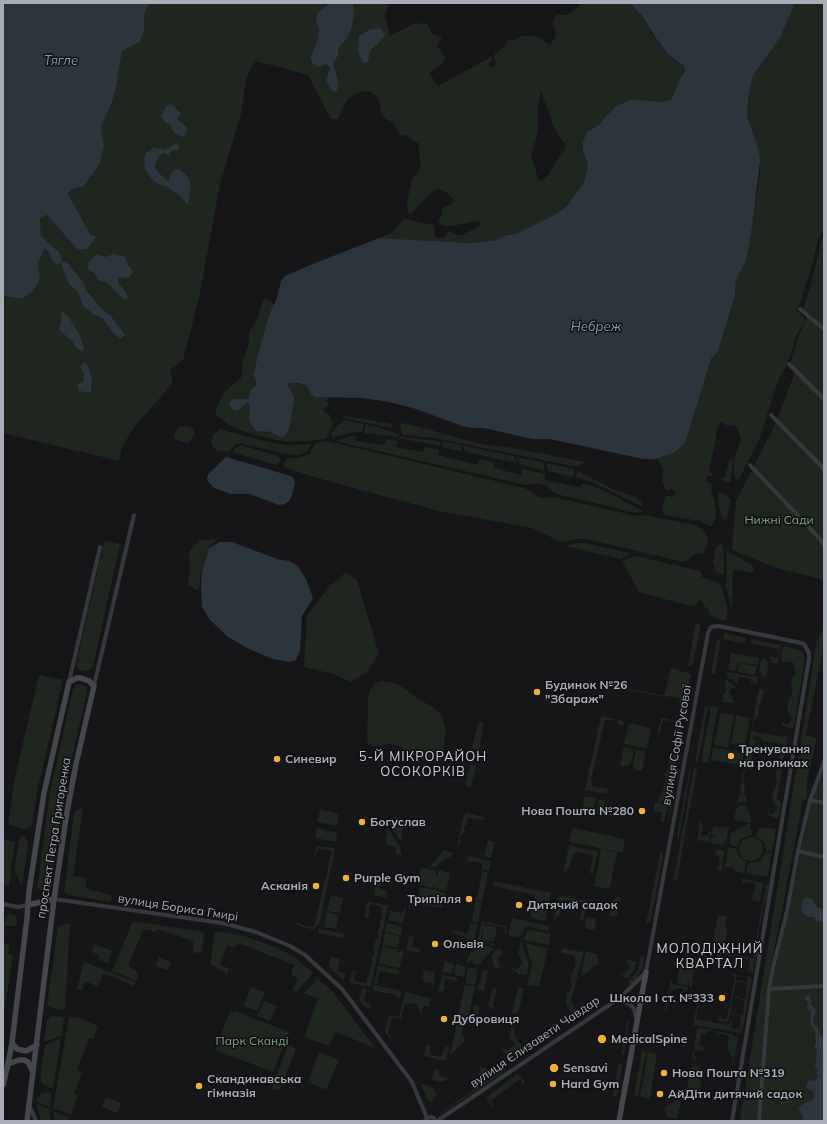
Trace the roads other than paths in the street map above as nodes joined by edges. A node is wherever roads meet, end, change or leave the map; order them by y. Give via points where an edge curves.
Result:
1 (800, 309) dead end
2 (824, 329) edge
3 (789, 364) dead end
4 (824, 399) edge
5 (771, 416) dead end
6 (750, 465) dead end
7 (824, 469) edge
8 (134, 515) dead end
9 (824, 545) edge
10 (100, 548) dead end
11 (69, 682) junction
12 (94, 686) junction
13 (824, 762) edge
14 (810, 800) junction
15 (824, 803) edge
16 (798, 851) junction
17 (824, 857) edge
18 (54, 899) junction
19 (3, 904) edge
20 (28, 905) junction
21 (646, 972) junction
22 (824, 986) edge
23 (769, 989) junction
24 (615, 1001) junction
25 (637, 1022) junction
26 (12, 1043) junction
27 (37, 1045) junction
28 (8, 1064) junction
29 (33, 1072) junction
30 (3, 1083) edge
31 (29, 1105) junction
32 (426, 1119) edge
33 (26, 1121) edge
34 (36, 1121) edge
35 (436, 1121) edge
36 (618, 1121) edge
37 (732, 1121) edge
38 (759, 1121) edge

1 - 2 street
3 - 4 street
5 - 7 street
6 - 9 street
8 - 12 street, проспект Петра Григоренка
10 - 11 street
11 - 12 street via 81,678
11 - 20 street, проспект Петра Григоренка via 44,793
12 - 18 street, проспект Петра Григоренка via 70,793
13 - 14 street
14 - 15 street
14 - 16 street
16 - 17 street
16 - 23 street
18 - 20 street
18 - 27 street, проспект Петра Григоренка
18 - 32 street, вулиця Бориса Гмирі via 222,923 256,932 290,946 305,955 342,989 412,1082
19 - 20 street via 18,908
20 - 26 street, проспект Петра Григоренка
21 - 24 street
21 - 25 street
21 - 37 street, вулиця Софії Русової via 709,630 711,627 719,626 804,644 809,659
22 - 23 street
23 - 38 street
24 - 25 street, вулиця Єлизавети Чавдар via 631,1005
24 - 35 street, вулиця Єлизавети Чавдар
25 - 36 street
26 - 27 street via 17,1049 26,1051
26 - 28 street, проспект Петра Григоренка
27 - 29 street, проспект Петра Григоренка
28 - 29 street via 24,1060
28 - 30 street, проспект Петра Григоренка
29 - 31 street, проспект Петра Григоренка
31 - 33 street, проспект Петра Григоренка
31 - 34 street
32 - 35 street, вулиця Бориса Гмирі via 432,1117

